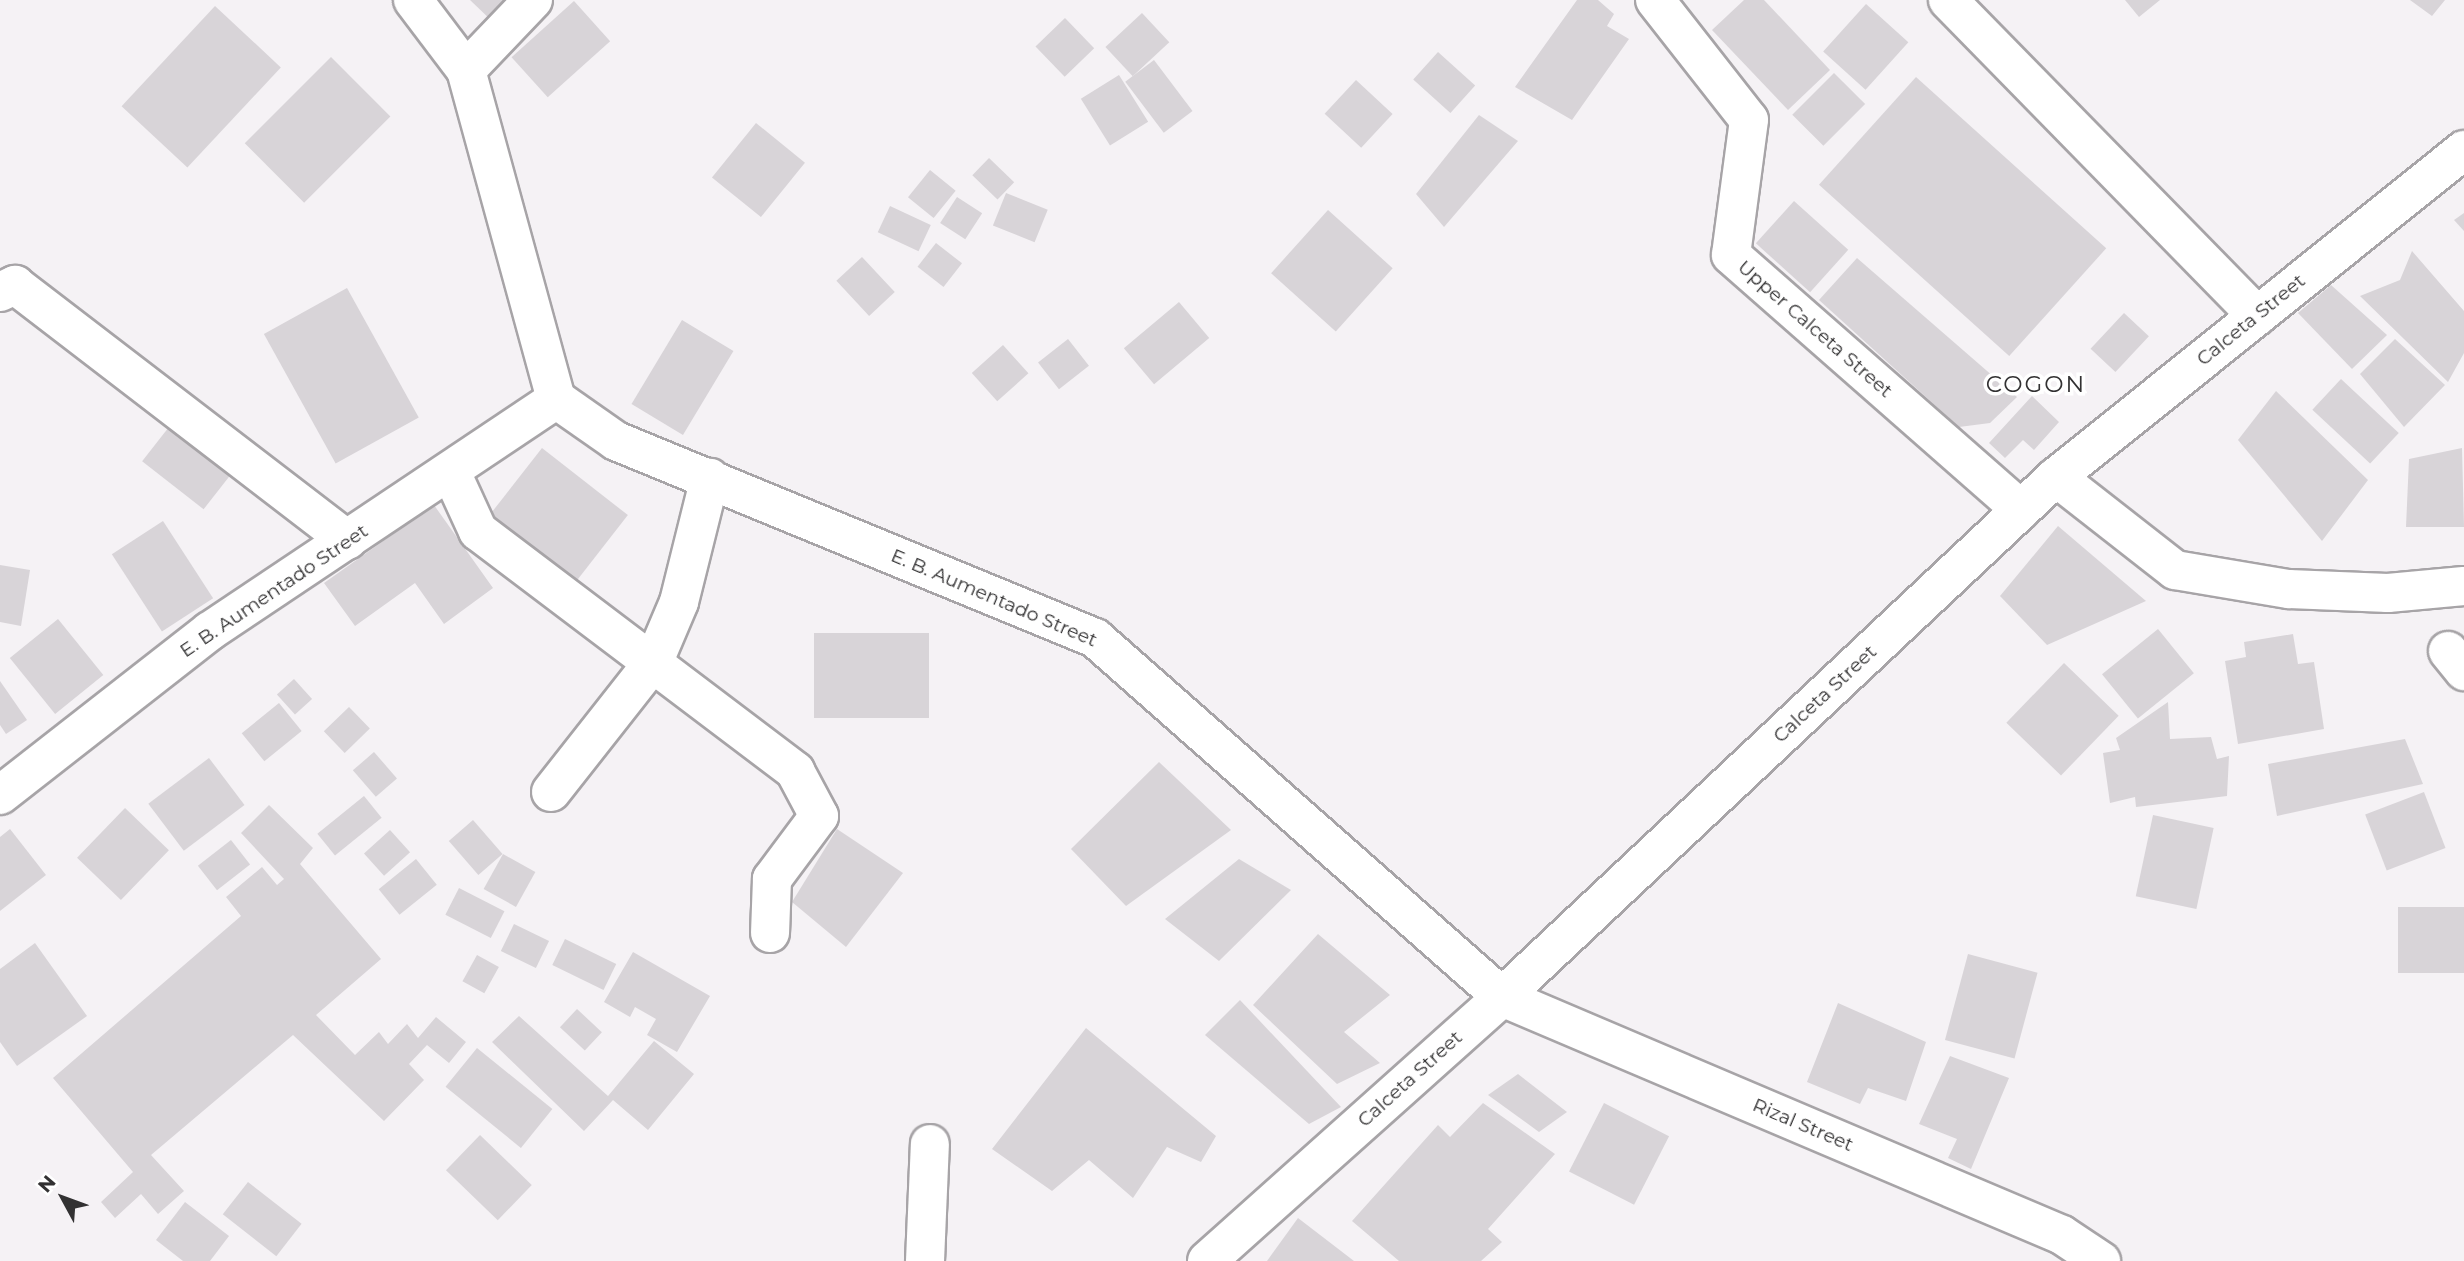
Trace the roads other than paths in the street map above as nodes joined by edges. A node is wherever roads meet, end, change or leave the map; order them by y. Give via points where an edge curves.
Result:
1 (413, 0) edge
2 (533, 0) edge
3 (1655, 0) edge
4 (1948, 0) edge
5 (466, 69) junction
6 (2464, 150) edge
7 (0, 292) edge
8 (2257, 316) junction
9 (556, 399) junction
10 (451, 472) junction
11 (2056, 477) junction
12 (710, 478) junction
13 (2021, 510) junction
14 (348, 540) junction
15 (2464, 586) edge
16 (654, 661) junction
17 (551, 792) dead end
18 (0, 795) edge
19 (770, 933) dead end
20 (1502, 997) junction
21 (930, 1144) dead end
22 (925, 1261) edge
23 (1207, 1261) edge
24 (2101, 1261) edge

1 - 5 street
2 - 5 street
3 - 13 street, Upper Calceta Street via 1749,120 1731,255
4 - 8 street
5 - 9 street
6 - 8 street, Calceta Street
7 - 14 street via 15,285
8 - 11 street, Calceta Street
9 - 10 street, E. B. Aumentado Street
9 - 12 street, E. B. Aumentado Street via 616,441
10 - 14 street, E. B. Aumentado Street
10 - 16 street via 478,531
11 - 13 street, Calceta Street
11 - 15 street via 2175,570 2289,589 2388,593
12 - 16 street via 679,602
12 - 20 street, E. B. Aumentado Street via 1095,638
13 - 20 street, Calceta Street
14 - 18 street, E. B. Aumentado Street via 210,631
16 - 17 street
16 - 19 street via 707,710 795,771 820,816 772,879
20 - 23 street, Calceta Street
20 - 24 street, Rizal Street via 2062,1235
21 - 22 street

